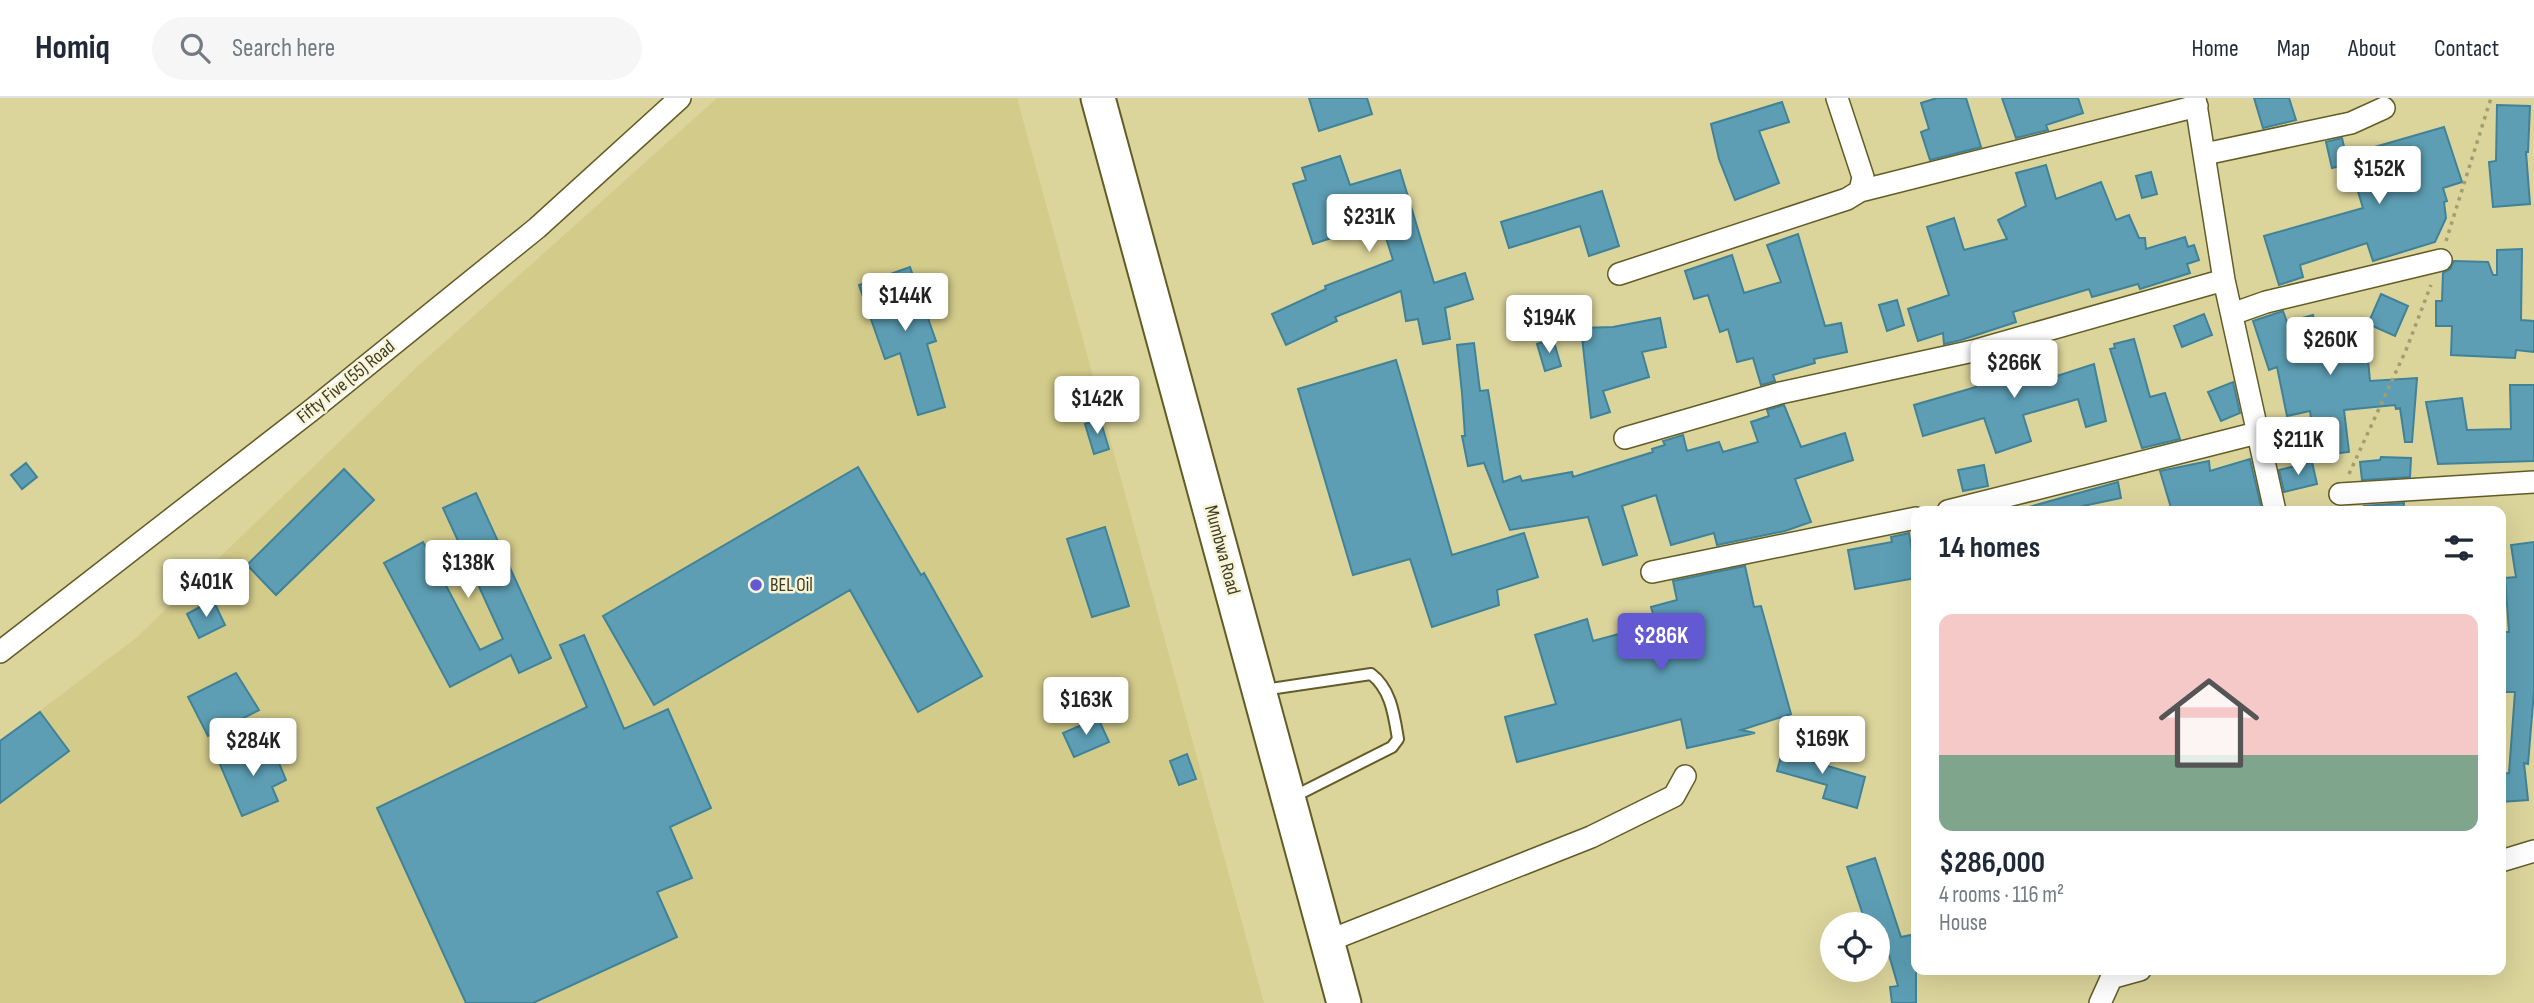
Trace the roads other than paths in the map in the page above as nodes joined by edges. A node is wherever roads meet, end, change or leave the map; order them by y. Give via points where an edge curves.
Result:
1 (680, 98) edge
2 (1098, 98) edge
3 (1837, 98) edge
4 (2196, 102) edge
5 (2384, 108) dead end
6 (2204, 154) junction
7 (1860, 191) junction
8 (2441, 260) road end
9 (1619, 274) dead end
10 (2224, 280) junction
11 (2232, 314) junction
12 (2258, 433) junction
13 (1625, 438) dead end
14 (2534, 482) edge
15 (2340, 494) road end
16 (1968, 506) edge
17 (2274, 506) edge
18 (1911, 519) edge
19 (1652, 572) dead end
20 (0, 652) edge
21 (1261, 691) junction
22 (1685, 776) dead end
23 (1290, 798) junction
24 (2534, 851) edge
25 (2506, 859) edge
26 (1328, 941) junction
27 (2113, 975) edge
28 (1344, 1003) edge
29 (2100, 1003) edge

1 - 20 street, Fifty Five (55) Road via 526,237
2 - 21 main road, Mumbwa Road
3 - 7 street via 1863,177
4 - 6 street
4 - 7 street
5 - 6 street via 2351,123
6 - 10 street
7 - 9 street
8 - 11 street
10 - 11 street
10 - 13 street via 1973,351 1780,393
11 - 12 street
12 - 16 street
12 - 17 street
14 - 15 street
18 - 19 street
21 - 23 main road, Mumbwa Road
21 - 23 lane via 1371,674 1388,697 1398,739 1392,747
22 - 26 street via 1674,796 1591,837
23 - 26 main road, Mumbwa Road
24 - 25 street
26 - 28 main road, Mumbwa Road
27 - 29 street

